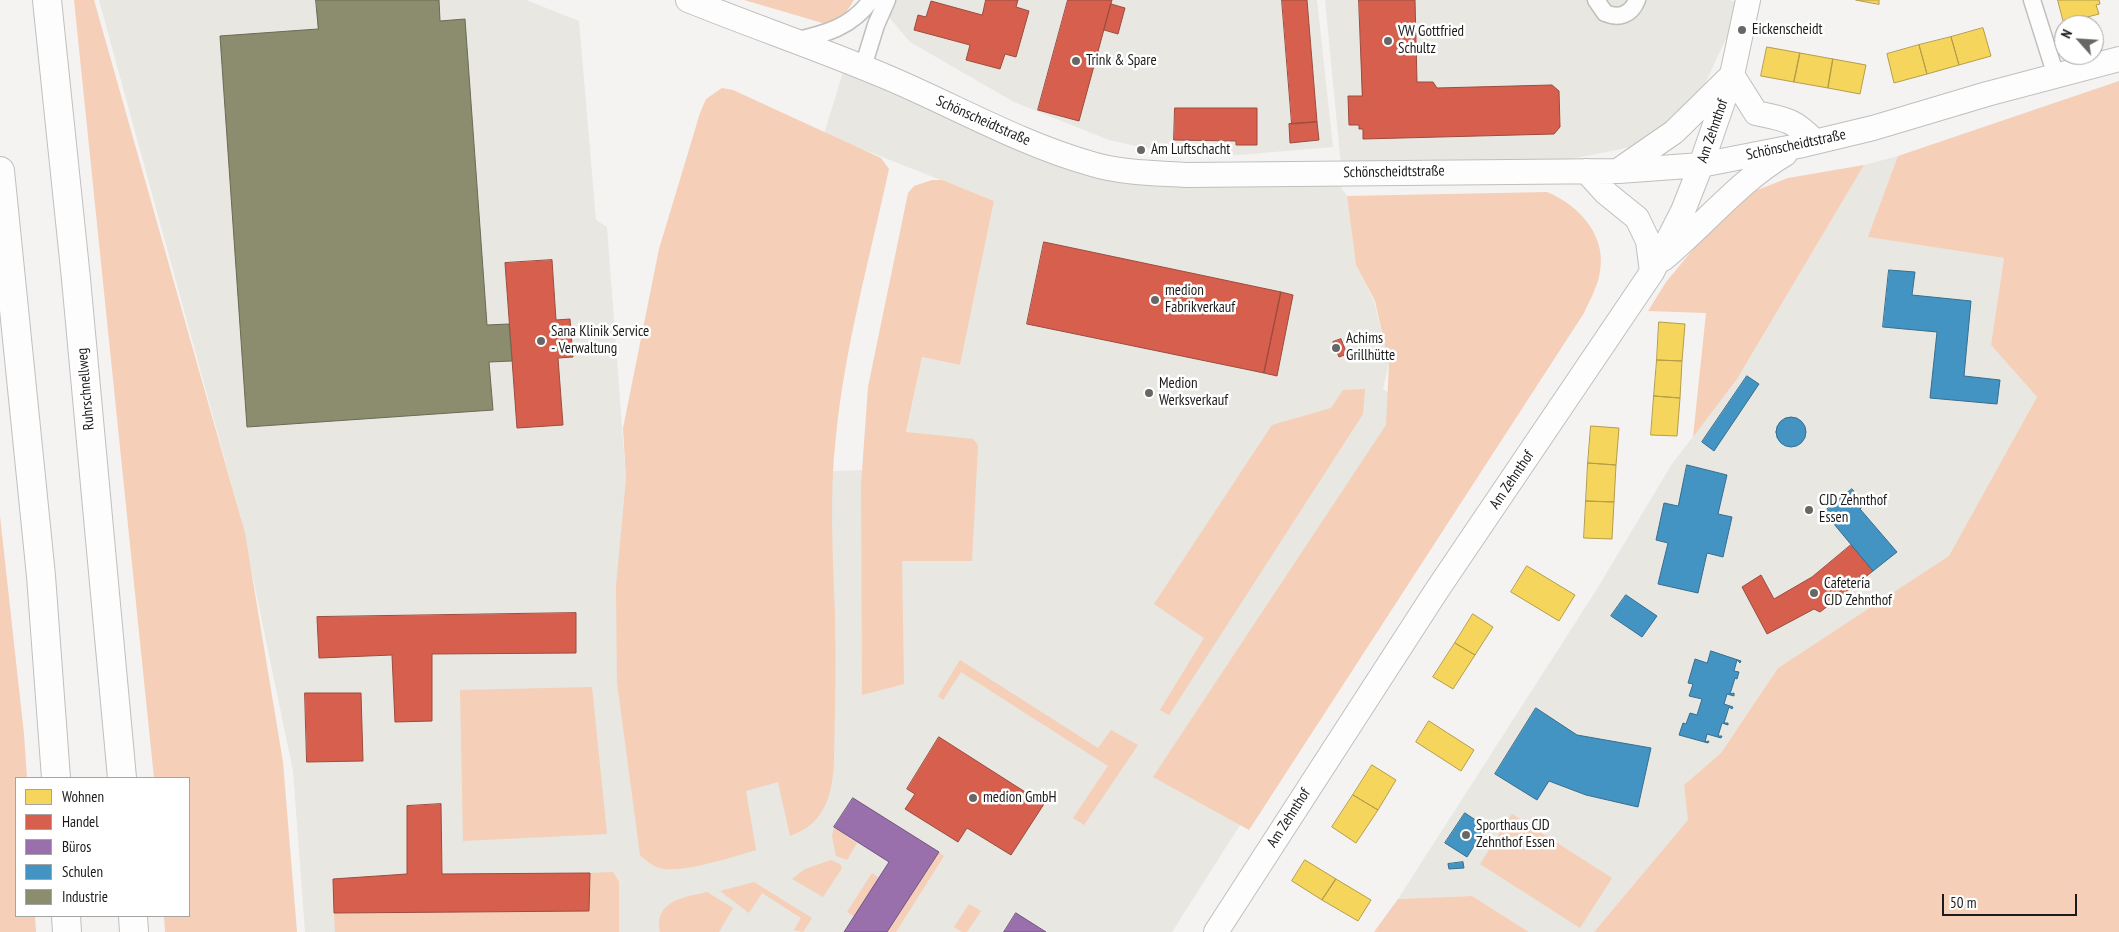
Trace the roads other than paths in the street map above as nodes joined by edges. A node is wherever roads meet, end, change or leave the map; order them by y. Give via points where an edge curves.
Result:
1 (47, 0) edge
2 (688, 0) edge
3 (871, 0) edge
4 (887, 0) edge
5 (1596, 0) edge
6 (1637, 0) edge
7 (2032, 0) edge
8 (1744, 1) edge
9 (793, 41) junction
10 (2119, 60) edge
11 (863, 68) junction
12 (1732, 75) junction
13 (2056, 76) junction
14 (1807, 144) junction
15 (1701, 165) junction
16 (0, 171) edge
17 (1586, 171) junction
18 (1618, 171) junction
19 (1653, 268) junction
20 (56, 777) edge
21 (122, 777) edge
22 (66, 917) edge
23 (133, 917) edge
24 (67, 932) edge
25 (134, 932) edge
26 (1216, 932) edge

1 - 21 highway, Ruhrschnellweg
2 - 9 main road, Schönscheidtstraße
3 - 9 street via 848,24 826,34
4 - 11 street
5 - 6 street via 1605,13 1618,17 1630,11
7 - 13 street
8 - 12 main road, Am Zehnthof
9 - 11 main road, Schönscheidtstraße
10 - 13 main road, Schönscheidtstraße
11 - 17 main road, Schönscheidtstraße via 1038,146 1119,169 1224,175
12 - 14 main road via 1756,113 1800,126
12 - 15 main road, Am Zehnthof
12 - 18 main road via 1674,132
13 - 14 main road, Schönscheidtstraße
14 - 15 main road, Schönscheidtstraße
14 - 19 main road via 1759,169
15 - 18 main road, Schönscheidtstraße
15 - 19 main road, Am Zehnthof via 1683,211
16 - 20 highway via 41,576
17 - 18 main road, Schönscheidtstraße
17 - 19 main road via 1606,193 1637,218 1648,241
19 - 26 main road, Am Zehnthof via 1437,590
22 - 24 highway
23 - 25 highway

